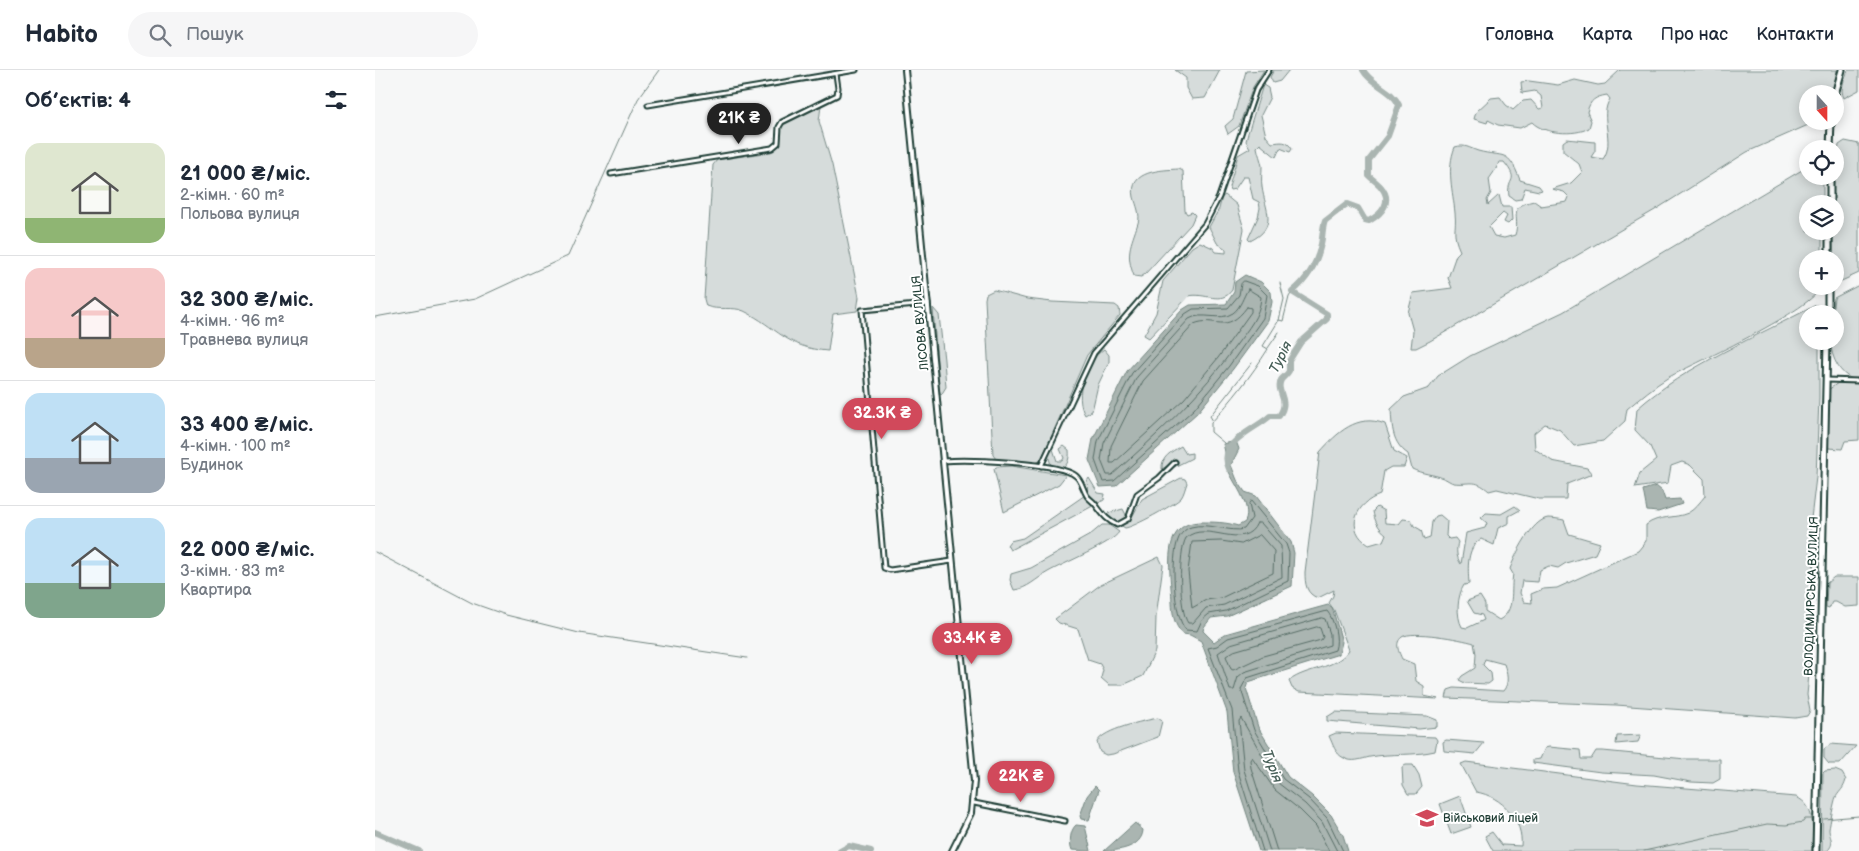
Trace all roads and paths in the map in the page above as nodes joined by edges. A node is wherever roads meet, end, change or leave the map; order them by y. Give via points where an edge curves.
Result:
1 (856, 70) edge
2 (905, 70) edge
3 (1269, 70) edge
4 (1841, 70) edge
5 (836, 74) junction
6 (1837, 85) edge
7 (648, 105) dead end
8 (611, 174) dead end
9 (928, 304) junction
10 (1827, 350) edge
11 (1827, 380) junction
12 (1859, 382) edge
13 (943, 461) junction
14 (1175, 462) dead end
15 (1041, 466) junction
16 (952, 561) junction
17 (974, 803) junction
18 (1065, 821) dead end
19 (952, 851) edge
20 (1816, 851) edge

1 - 5 street
2 - 9 street, ЛІСОВА ВУЛИЦЯ
3 - 15 street via 1257,90 1219,197 1205,224 1094,353
4 - 6 main road
5 - 7 street
5 - 8 street via 837,95 782,122 778,143 772,148
9 - 13 street, ЛІСОВА ВУЛИЦЯ
9 - 16 street via 862,310 884,568 890,570
10 - 11 main road, ВОЛОДИМИРСЬКА ВУЛИЦЯ
11 - 12 street
11 - 20 main road, ВОЛОДИМИРСЬКА ВУЛИЦЯ
13 - 15 street via 986,459
13 - 16 street, ЛІСОВА ВУЛИЦЯ
14 - 15 street via 1137,494 1128,519 1117,525 1101,515 1076,476
16 - 17 street, ЛІСОВА ВУЛИЦЯ
17 - 18 street
17 - 19 street

